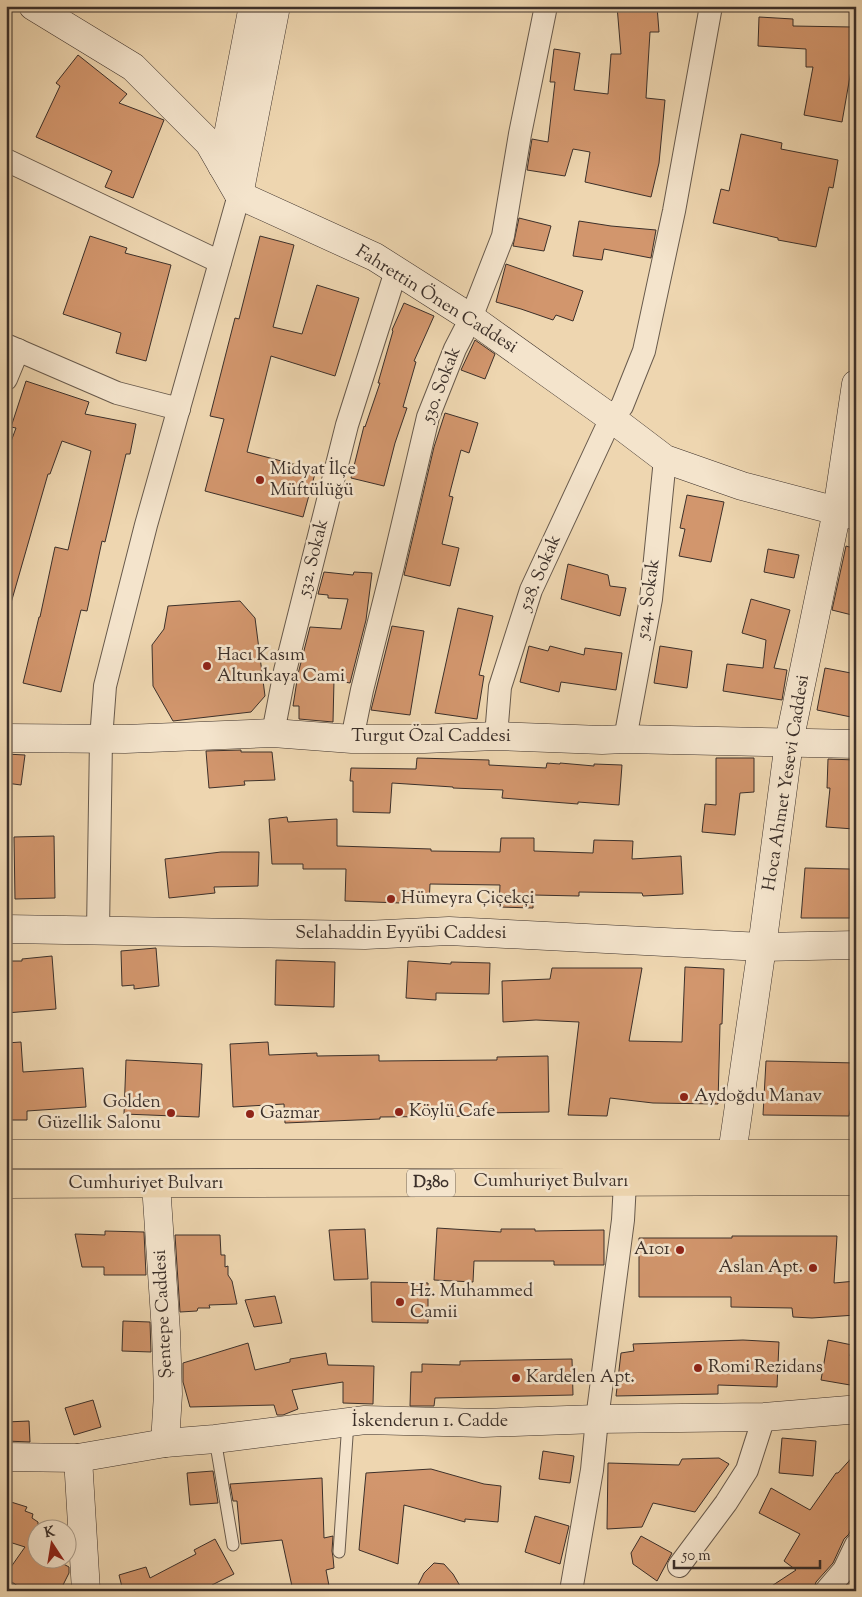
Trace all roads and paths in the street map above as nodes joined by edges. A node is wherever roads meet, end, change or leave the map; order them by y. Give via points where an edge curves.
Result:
1 (33, 6) edge
2 (253, 6) edge
3 (276, 6) edge
4 (546, 6) edge
5 (711, 6) edge
6 (6, 160) edge
7 (222, 166) junction
8 (239, 195) junction
9 (220, 262) junction
10 (396, 271) junction
11 (470, 318) junction
12 (12, 347) edge
13 (6, 380) edge
14 (855, 391) edge
15 (179, 409) junction
16 (611, 418) junction
17 (665, 459) junction
18 (846, 513) edge
19 (273, 732) junction
20 (496, 736) junction
21 (6, 738) edge
22 (101, 739) junction
23 (352, 739) junction
24 (625, 739) junction
25 (789, 742) junction
26 (856, 744) edge
27 (6, 930) edge
28 (98, 931) junction
29 (856, 945) edge
30 (762, 947) junction
31 (6, 1154) edge
32 (732, 1154) junction
33 (856, 1154) edge
34 (856, 1181) edge
35 (625, 1182) junction
36 (6, 1184) edge
37 (156, 1184) junction
38 (856, 1411) edge
39 (764, 1416) junction
40 (596, 1419) junction
41 (348, 1422) junction
42 (215, 1439) junction
43 (165, 1443) junction
44 (6, 1457) edge
45 (78, 1458) junction
46 (233, 1544) dead end
47 (856, 1545) edge
48 (339, 1552) dead end
49 (679, 1566) dead end
50 (86, 1591) edge
51 (571, 1591) edge
52 (826, 1591) edge

1 - 7 street via 133,67 209,143
2 - 7 street
3 - 8 street
4 - 11 street, 530. Sokak via 503,236
5 - 16 street, 528. Sokak via 674,211 644,351 622,406
6 - 9 street
7 - 8 street
8 - 9 street
8 - 10 street, Fahrettin Önen Caddesi via 375,257
9 - 15 street
10 - 11 street, Fahrettin Önen Caddesi
10 - 19 street, 532. Sokak via 347,425 285,671
11 - 16 street, Fahrettin Önen Caddesi
11 - 23 street, 530. Sokak via 454,349 428,417
12 - 13 street
12 - 15 street via 117,393
14 - 18 street, Hoca Ahmet Yesevi Caddesi
15 - 22 street via 105,686
16 - 17 street, Fahrettin Önen Caddesi
16 - 20 street, 528. Sokak via 531,590 500,687
17 - 18 street, Fahrettin Önen Caddesi via 742,486
17 - 24 street, 524. Sokak via 651,599
18 - 25 street, Hoca Ahmet Yesevi Caddesi
19 - 22 street, Turgut Özal Caddesi
19 - 23 street, Turgut Özal Caddesi
20 - 23 street, Turgut Özal Caddesi
20 - 24 street, Turgut Özal Caddesi
21 - 22 street, Turgut Özal Caddesi
22 - 28 street
24 - 25 street, Turgut Özal Caddesi
25 - 26 street, Turgut Özal Caddesi
25 - 30 street, Hoca Ahmet Yesevi Caddesi
27 - 28 street, Selahaddin Eyyübi Caddesi
28 - 30 street, Selahaddin Eyyübi Caddesi via 365,935 449,930
29 - 30 street, Selahaddin Eyyübi Caddesi
30 - 32 street, Hoca Ahmet Yesevi Caddesi
31 - 32 main road, Cumhuriyet Bulvarı / D380
32 - 33 main road, Cumhuriyet Bulvarı / D380
34 - 35 main road, Cumhuriyet Bulvarı / D380
35 - 37 main road, Cumhuriyet Bulvarı / D380
35 - 40 street
36 - 37 main road, Cumhuriyet Bulvarı / D380
37 - 43 street, Şentepe Caddesi via 168,1385
38 - 39 street, İskenderun 1. Cadde
39 - 40 street, İskenderun 1. Cadde
39 - 49 street via 747,1470
40 - 41 street, İskenderun 1. Cadde via 483,1423
40 - 51 street via 592,1470
41 - 42 street, İskenderun 1. Cadde
41 - 48 lane
42 - 43 street, İskenderun 1. Cadde
42 - 46 lane
43 - 45 street, İskenderun 1. Cadde
44 - 45 street, İskenderun 1. Cadde
45 - 50 street
47 - 52 street via 844,1570

